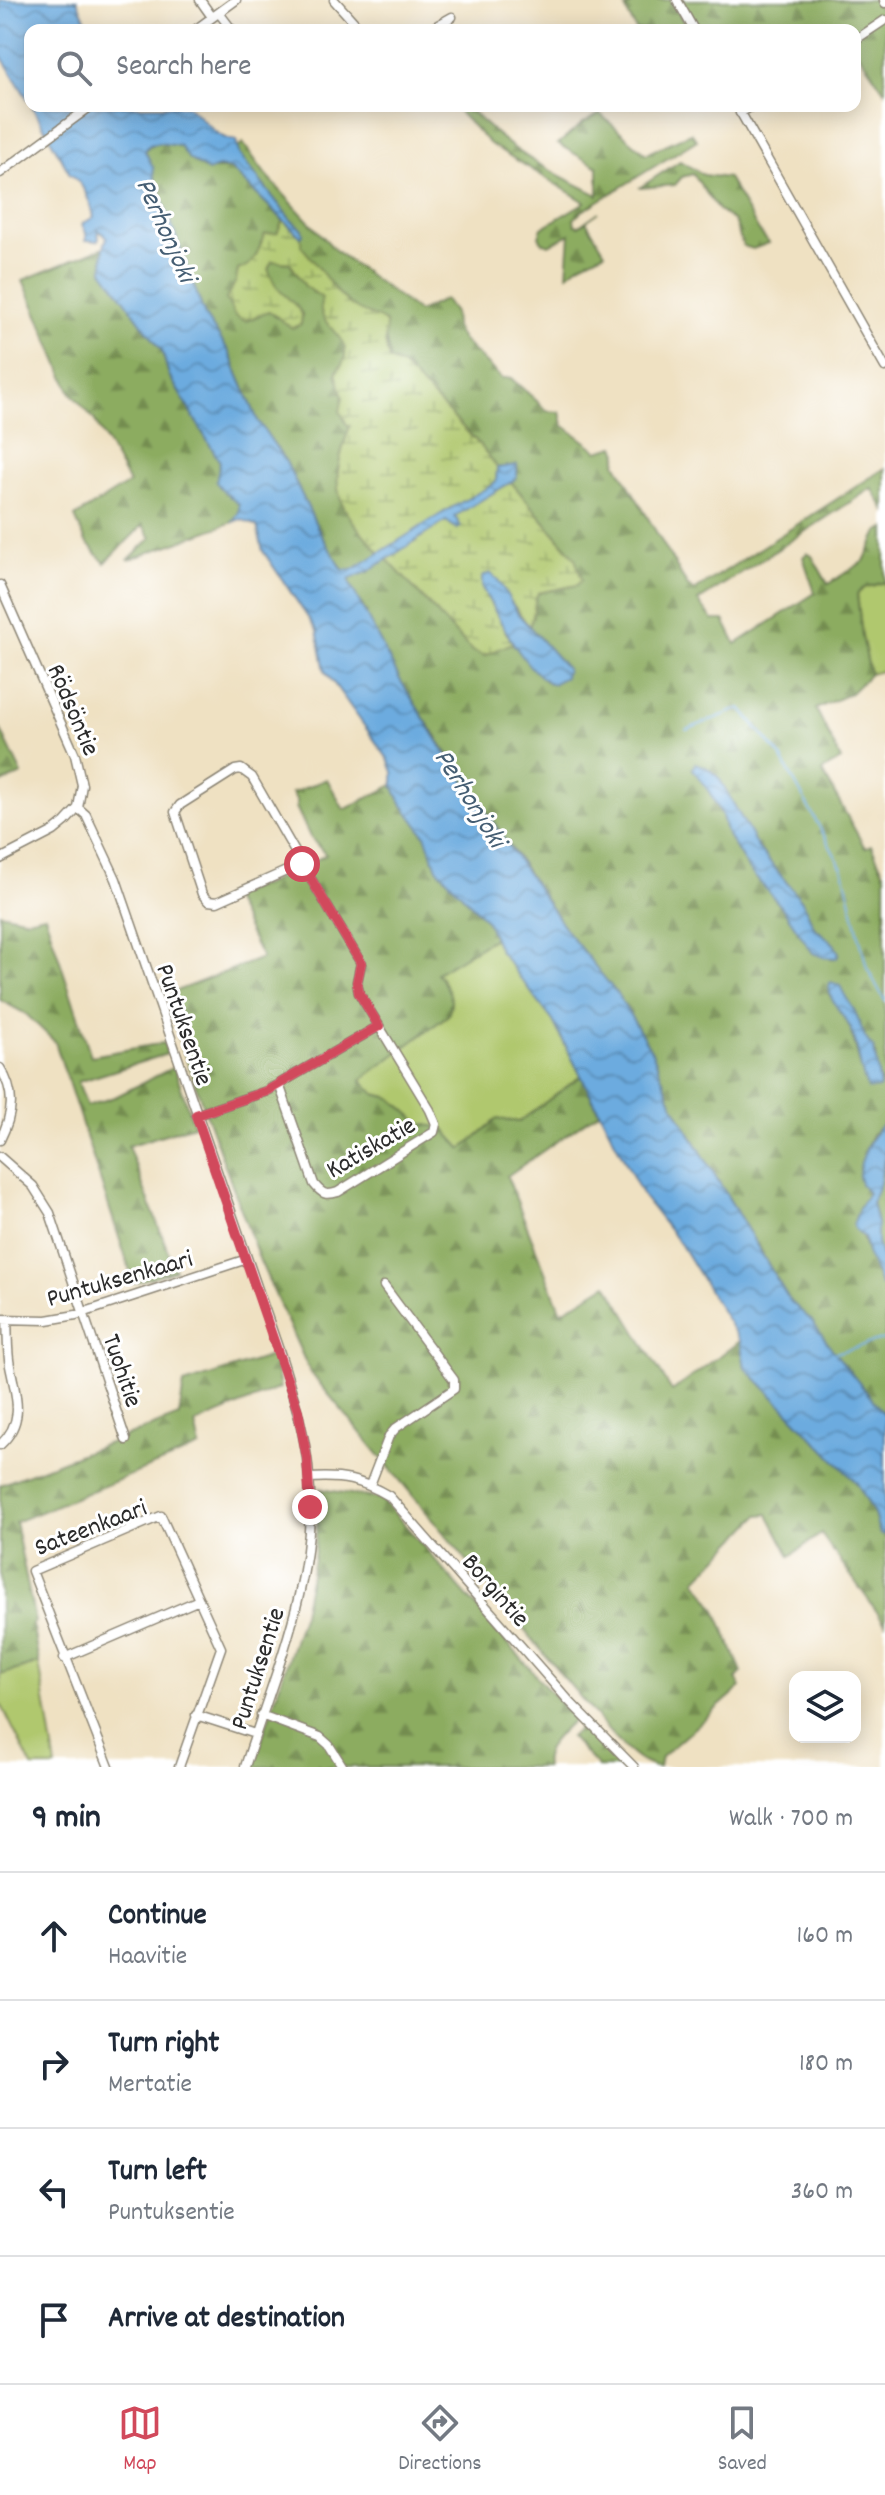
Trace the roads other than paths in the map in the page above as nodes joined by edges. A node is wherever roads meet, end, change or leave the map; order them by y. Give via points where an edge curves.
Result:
1 (200, 0) edge
2 (236, 0) edge
3 (334, 0) edge
4 (677, 0) edge
5 (216, 15) junction
6 (452, 17) dead end
7 (885, 20) edge
8 (203, 24) edge
9 (226, 24) edge
10 (356, 24) edge
11 (440, 24) edge
12 (691, 24) edge
13 (861, 36) edge
14 (83, 112) edge
15 (740, 112) edge
16 (0, 173) edge
17 (885, 367) edge
18 (0, 585) edge
19 (78, 808) junction
20 (0, 859) edge
21 (302, 864) junction
22 (379, 1026) junction
23 (0, 1068) edge
24 (279, 1084) junction
25 (196, 1115) junction
26 (0, 1140) edge
27 (0, 1157) edge
28 (247, 1259) junction
29 (384, 1286) dead end
30 (83, 1313) junction
31 (4, 1319) edge
32 (126, 1440) dead end
33 (0, 1445) edge
34 (310, 1478) junction
35 (370, 1485) junction
36 (199, 1600) junction
37 (64, 1658) junction
38 (196, 1715) junction
39 (261, 1715) junction
40 (255, 1734) junction
41 (109, 1767) edge
42 (179, 1767) edge
43 (245, 1767) edge
44 (343, 1767) edge
45 (634, 1767) edge

1 - 5 street
2 - 5 street
3 - 10 street
4 - 12 street
5 - 8 street
5 - 9 street
6 - 11 street
7 - 13 street
14 - 16 street
15 - 17 street
18 - 19 street, Rödsöntie via 75,755 82,785
19 - 20 street via 54,831
19 - 25 street, Puntuksentie via 116,879
21 - 21 street via 252,777 241,769 175,812 208,901 217,902
21 - 22 street via 361,963 359,993
22 - 24 street
22 - 24 street, Katiskatie via 436,1124 434,1132 338,1192 321,1193 314,1184
23 - 26 street via 12,1105
24 - 25 street
25 - 28 street, Puntuksentie
27 - 30 street, Tuohitie via 42,1198
28 - 30 street, Puntuksenkaari
28 - 34 street, Puntuksentie via 298,1411
29 - 35 street via 454,1380 454,1389 396,1428
30 - 31 street, Puntuksenkaari via 47,1320
30 - 32 street, Tuohitie
31 - 33 street via 19,1405 15,1425
34 - 35 street, Borgintie via 338,1476
34 - 39 street, Puntuksentie via 302,1588
35 - 45 street, Borgintie via 389,1496
36 - 37 street
36 - 37 street, Sateenkaari via 161,1516 32,1571
36 - 38 street, Sateenkaari via 221,1648
37 - 41 street, Sateenkaari
38 - 40 street
38 - 42 street, Sateenkaari
39 - 40 street, Puntuksentie
39 - 44 street via 320,1737
40 - 43 street, Puntuksentie

